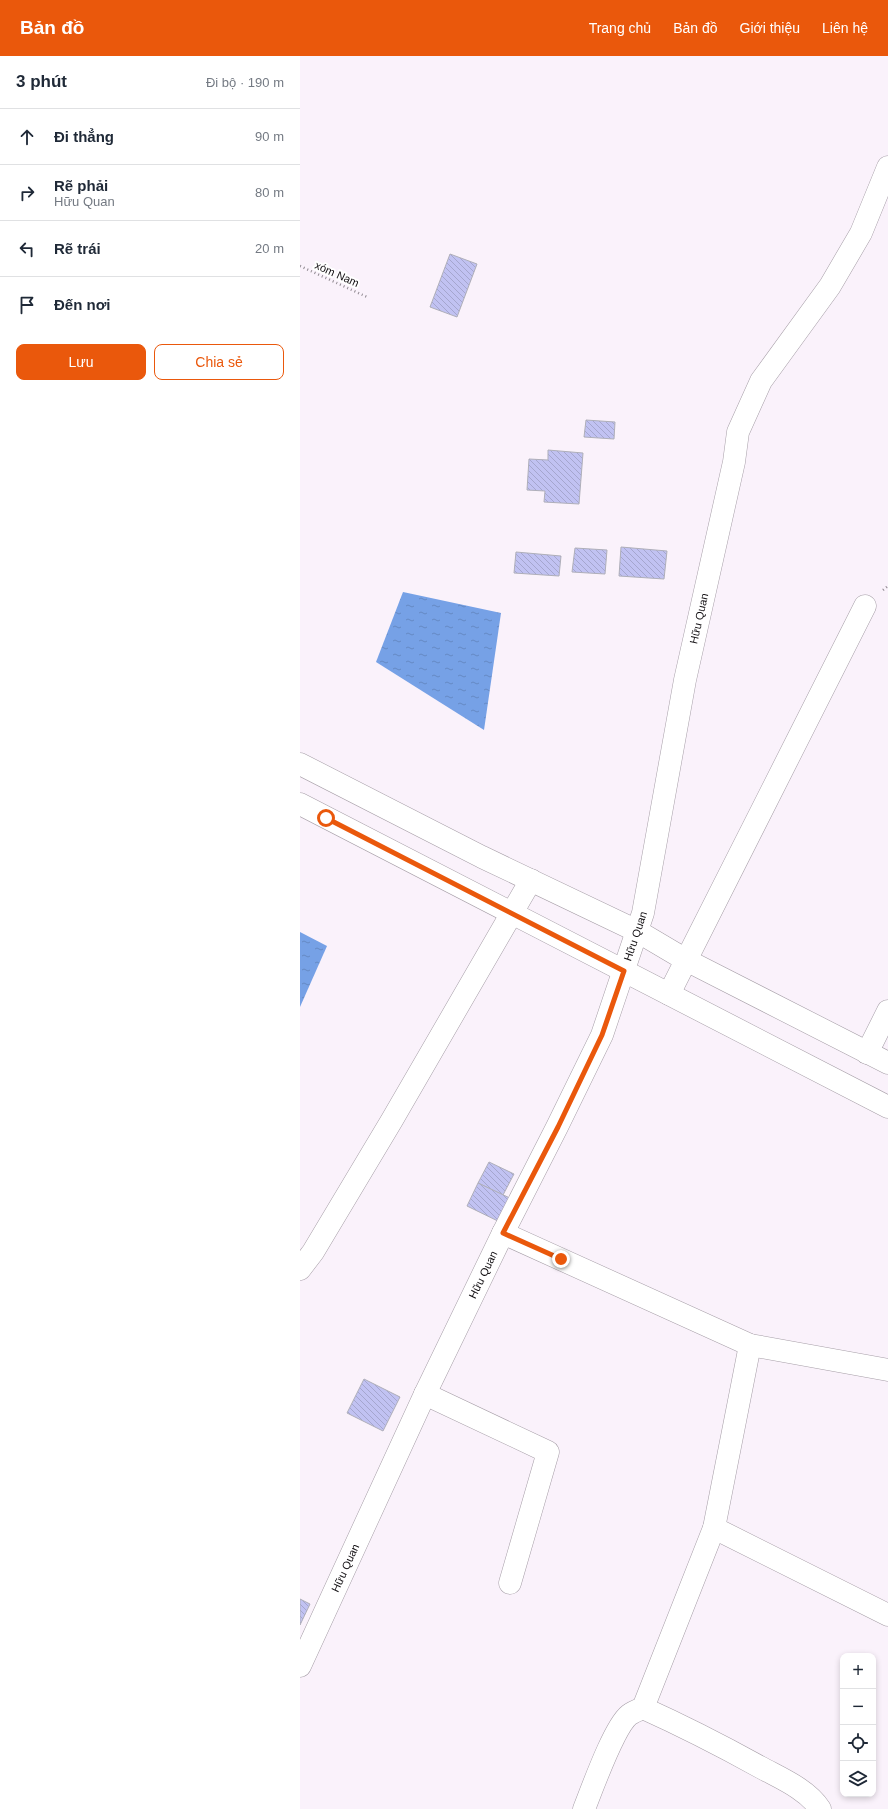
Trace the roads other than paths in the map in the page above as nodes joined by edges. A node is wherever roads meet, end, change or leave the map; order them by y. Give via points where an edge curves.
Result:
1 (888, 167) edge
2 (865, 606) dead end
3 (300, 764) edge
4 (300, 804) edge
5 (530, 880) junction
6 (513, 913) junction
7 (637, 931) junction
8 (686, 960) junction
9 (624, 971) junction
10 (669, 994) junction
11 (888, 1011) edge
12 (867, 1053) junction
13 (888, 1063) edge
14 (888, 1107) edge
15 (503, 1233) junction
16 (300, 1269) edge
17 (750, 1344) junction
18 (888, 1370) edge
19 (425, 1394) junction
20 (714, 1528) junction
21 (510, 1583) dead end
22 (888, 1615) edge
23 (300, 1666) edge
24 (643, 1708) junction
25 (584, 1809) edge
26 (820, 1809) edge

1 - 7 street, Hữu Quan via 861,233 830,286 761,381 738,432 734,462 685,680 650,881
2 - 8 street
3 - 5 street
4 - 6 street
5 - 6 street
5 - 7 street
6 - 9 street
6 - 16 street via 313,1252
7 - 8 street
7 - 9 street, Hữu Quan
8 - 10 street
8 - 12 street
9 - 10 street
9 - 15 street, Hữu Quan via 602,1035
10 - 14 street
11 - 12 street
12 - 13 street
15 - 17 street
15 - 19 street, Hữu Quan
17 - 18 street
17 - 20 street
19 - 21 street via 548,1452
19 - 23 street, Hữu Quan
20 - 22 street
20 - 24 street
24 - 25 street via 628,1716 616,1735
24 - 26 street via 795,1786

